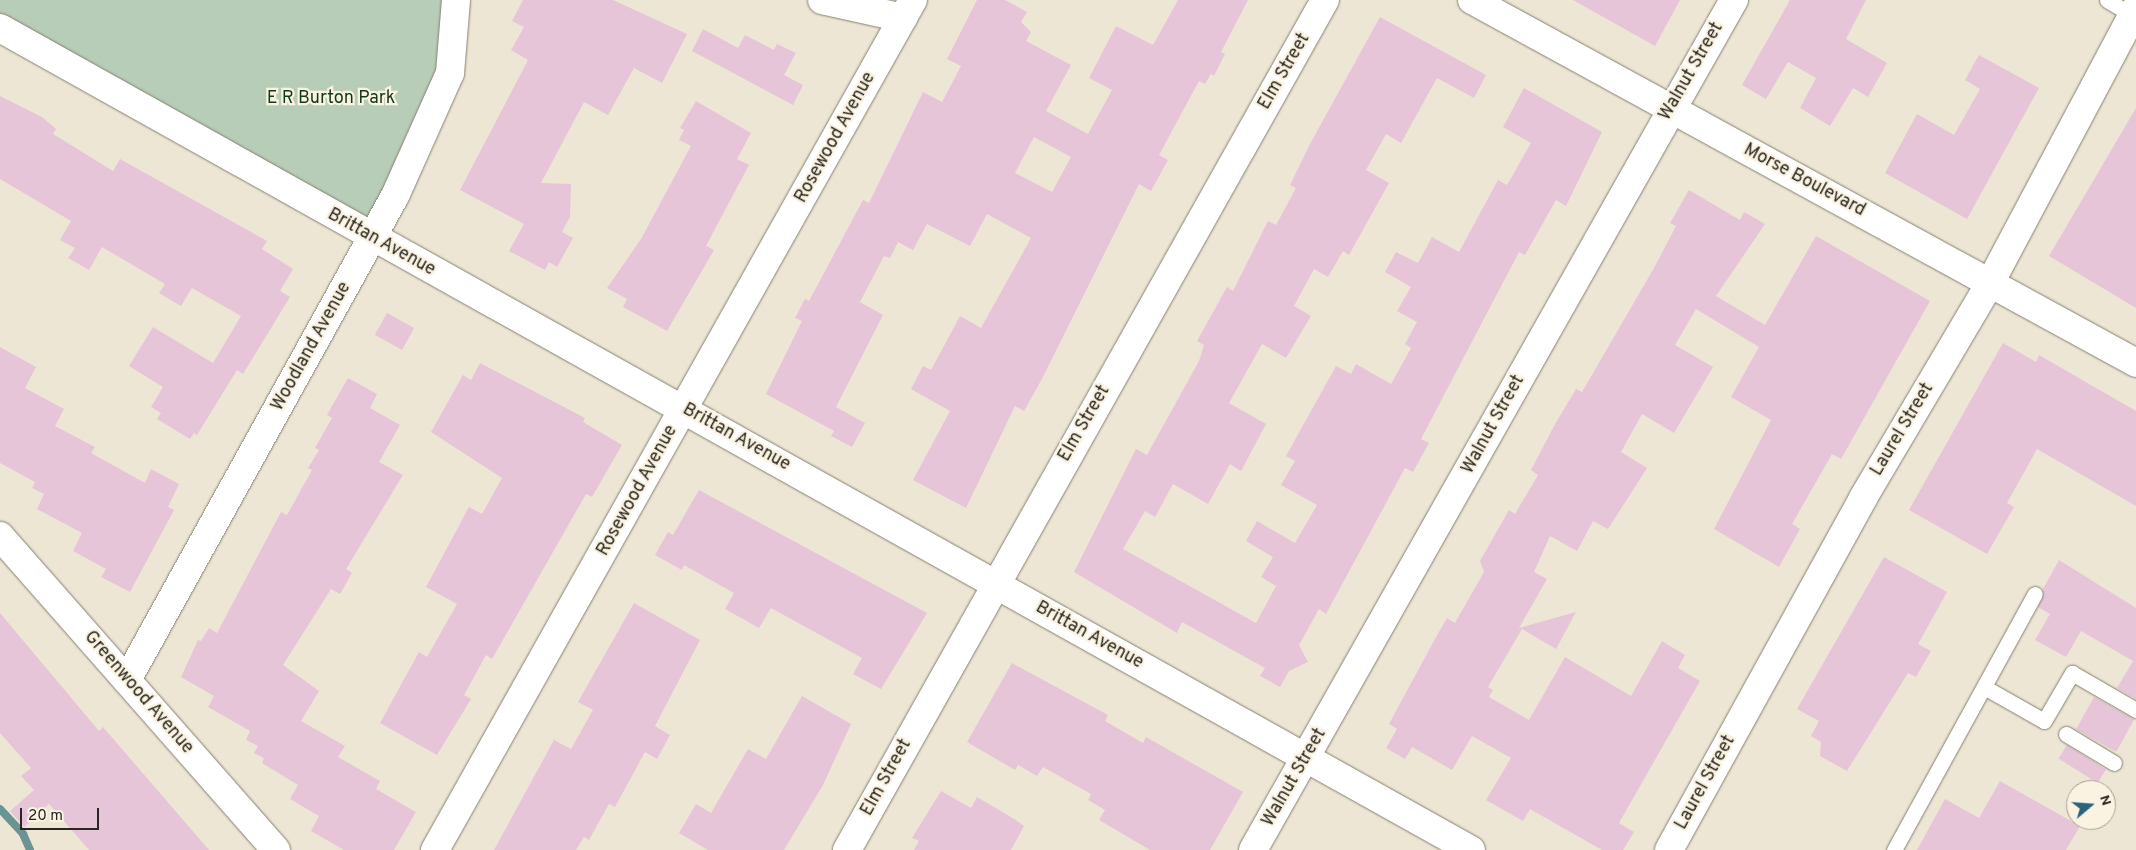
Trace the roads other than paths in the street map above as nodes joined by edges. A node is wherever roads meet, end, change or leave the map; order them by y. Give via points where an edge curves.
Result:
1 (456, 0) edge
2 (822, 0) edge
3 (1325, 0) edge
4 (1472, 0) edge
5 (1734, 0) edge
6 (2107, 0) edge
7 (908, 9) edge
8 (2134, 12) edge
9 (0, 28) edge
10 (1670, 110) junction
11 (372, 238) junction
12 (1989, 285) junction
13 (2136, 363) edge
14 (685, 409) junction
15 (0, 536) edge
16 (995, 584) junction
17 (2035, 594) dead end
18 (127, 680) junction
19 (1984, 687) junction
20 (2136, 710) edge
21 (2066, 734) dead end
22 (1307, 756) junction
23 (2114, 763) dead end
24 (276, 850) edge
25 (435, 850) edge
26 (847, 850) edge
27 (1253, 850) edge
28 (1472, 850) edge
29 (1669, 850) edge
30 (1894, 850) edge

1 - 11 street, Woodland Avenue via 450,73
2 - 7 street
3 - 16 street, Elm Street
4 - 10 street, Morse Boulevard
5 - 10 street, Walnut Street
6 - 8 lane
7 - 14 street, Rosewood Avenue
8 - 12 street, Laurel Street
9 - 11 street, Brittan Avenue
10 - 12 street, Morse Boulevard
10 - 22 street, Walnut Street
11 - 14 street, Brittan Avenue
11 - 18 street, Woodland Avenue
12 - 13 street, Morse Boulevard
12 - 29 street, Laurel Street via 1863,498
14 - 16 street, Brittan Avenue
14 - 25 street, Rosewood Avenue
15 - 18 street, Greenwood Avenue
16 - 22 street, Brittan Avenue
16 - 26 street, Elm Street
17 - 19 lane
18 - 24 street, Greenwood Avenue
19 - 20 lane via 2044,721 2072,673
19 - 30 lane
21 - 23 lane
22 - 27 street, Walnut Street
22 - 28 street, Brittan Avenue

